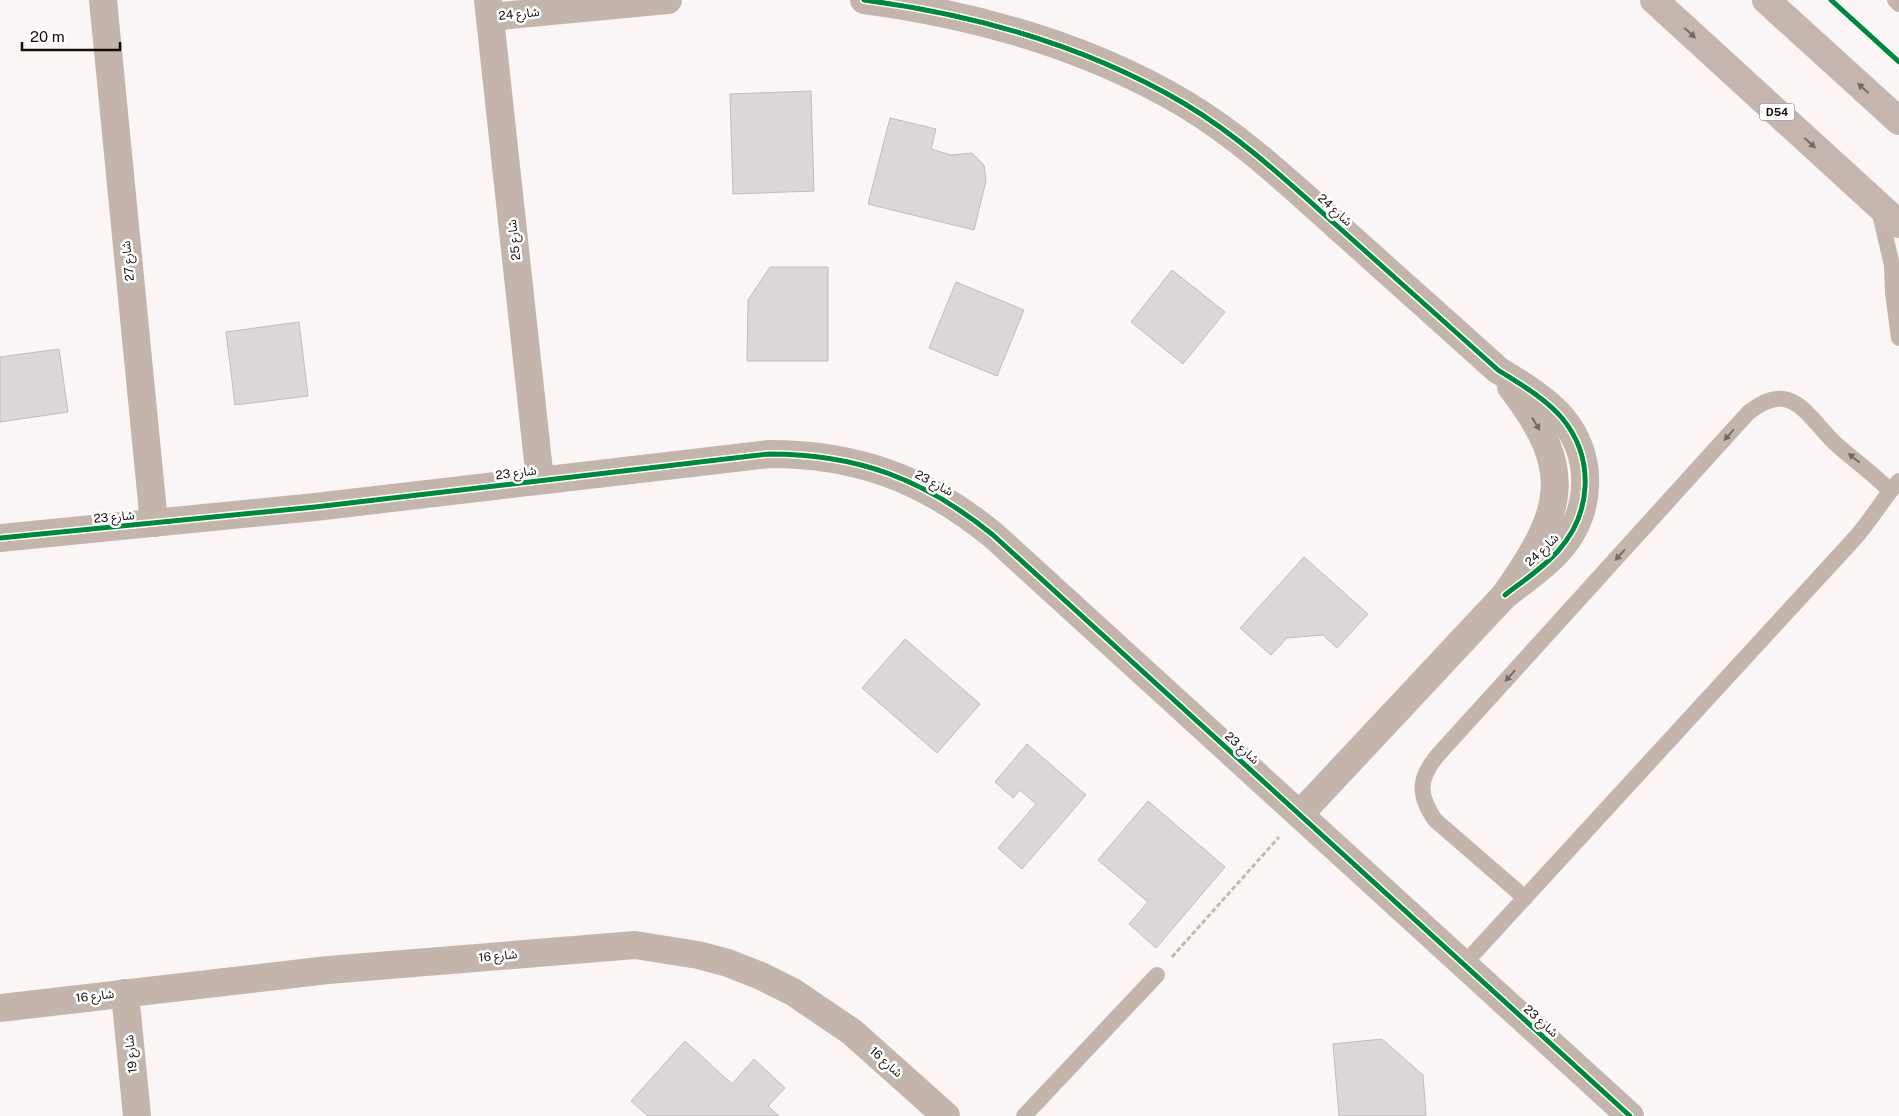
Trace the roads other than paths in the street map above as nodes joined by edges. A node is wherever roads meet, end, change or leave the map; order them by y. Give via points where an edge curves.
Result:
1 (103, 0) edge
2 (668, 0) edge
3 (864, 0) edge
4 (1654, 0) edge
5 (1895, 0) edge
6 (1779, 4) edge
7 (1899, 4) edge
8 (489, 9) edge
9 (1899, 121) edge
10 (1878, 205) junction
11 (1899, 224) edge
12 (1899, 338) edge
13 (540, 480) junction
14 (1894, 486) edge
15 (154, 523) junction
16 (0, 538) edge
17 (1300, 814) junction
18 (1524, 898) junction
19 (1464, 964) junction
20 (1157, 975) road end
21 (125, 992) junction
22 (0, 1008) edge
23 (137, 1116) edge
24 (946, 1116) edge
25 (1024, 1116) edge
26 (1630, 1116) edge

1 - 15 street, شارع 27
2 - 8 street, شارع 24
3 - 17 street, شارع 24 via 963,17 1027,34 1134,76 1185,105 1260,158 1498,370 1540,430 1554,471 1553,510 1525,567 1505,595
4 -> 10 main road, D54
5 - 7 lane
9 -> 6 main road
8 - 13 street, شارع 25
10 - 11 main road, D54
10 - 12 lane via 1892,265 1892,292
13 - 15 street, شارع 23
13 - 17 street, شارع 23 via 769,454 834,458 901,477 934,492 993,534
14 - 18 lane via 1856,537
14 -> 18 lane via 1836,444 1807,411 1794,402 1778,398 1761,402 1437,756 1426,770 1422,787 1425,805 1435,820
15 - 16 street, شارع 23
17 - 19 street, شارع 23
18 - 19 lane
19 - 26 street, شارع 23
20 - 25 lane
21 - 22 street, شارع 16
21 - 23 street, شارع 19
21 - 24 street, شارع 16 via 328,970 635,945 666,948 728,964 793,992 852,1032

